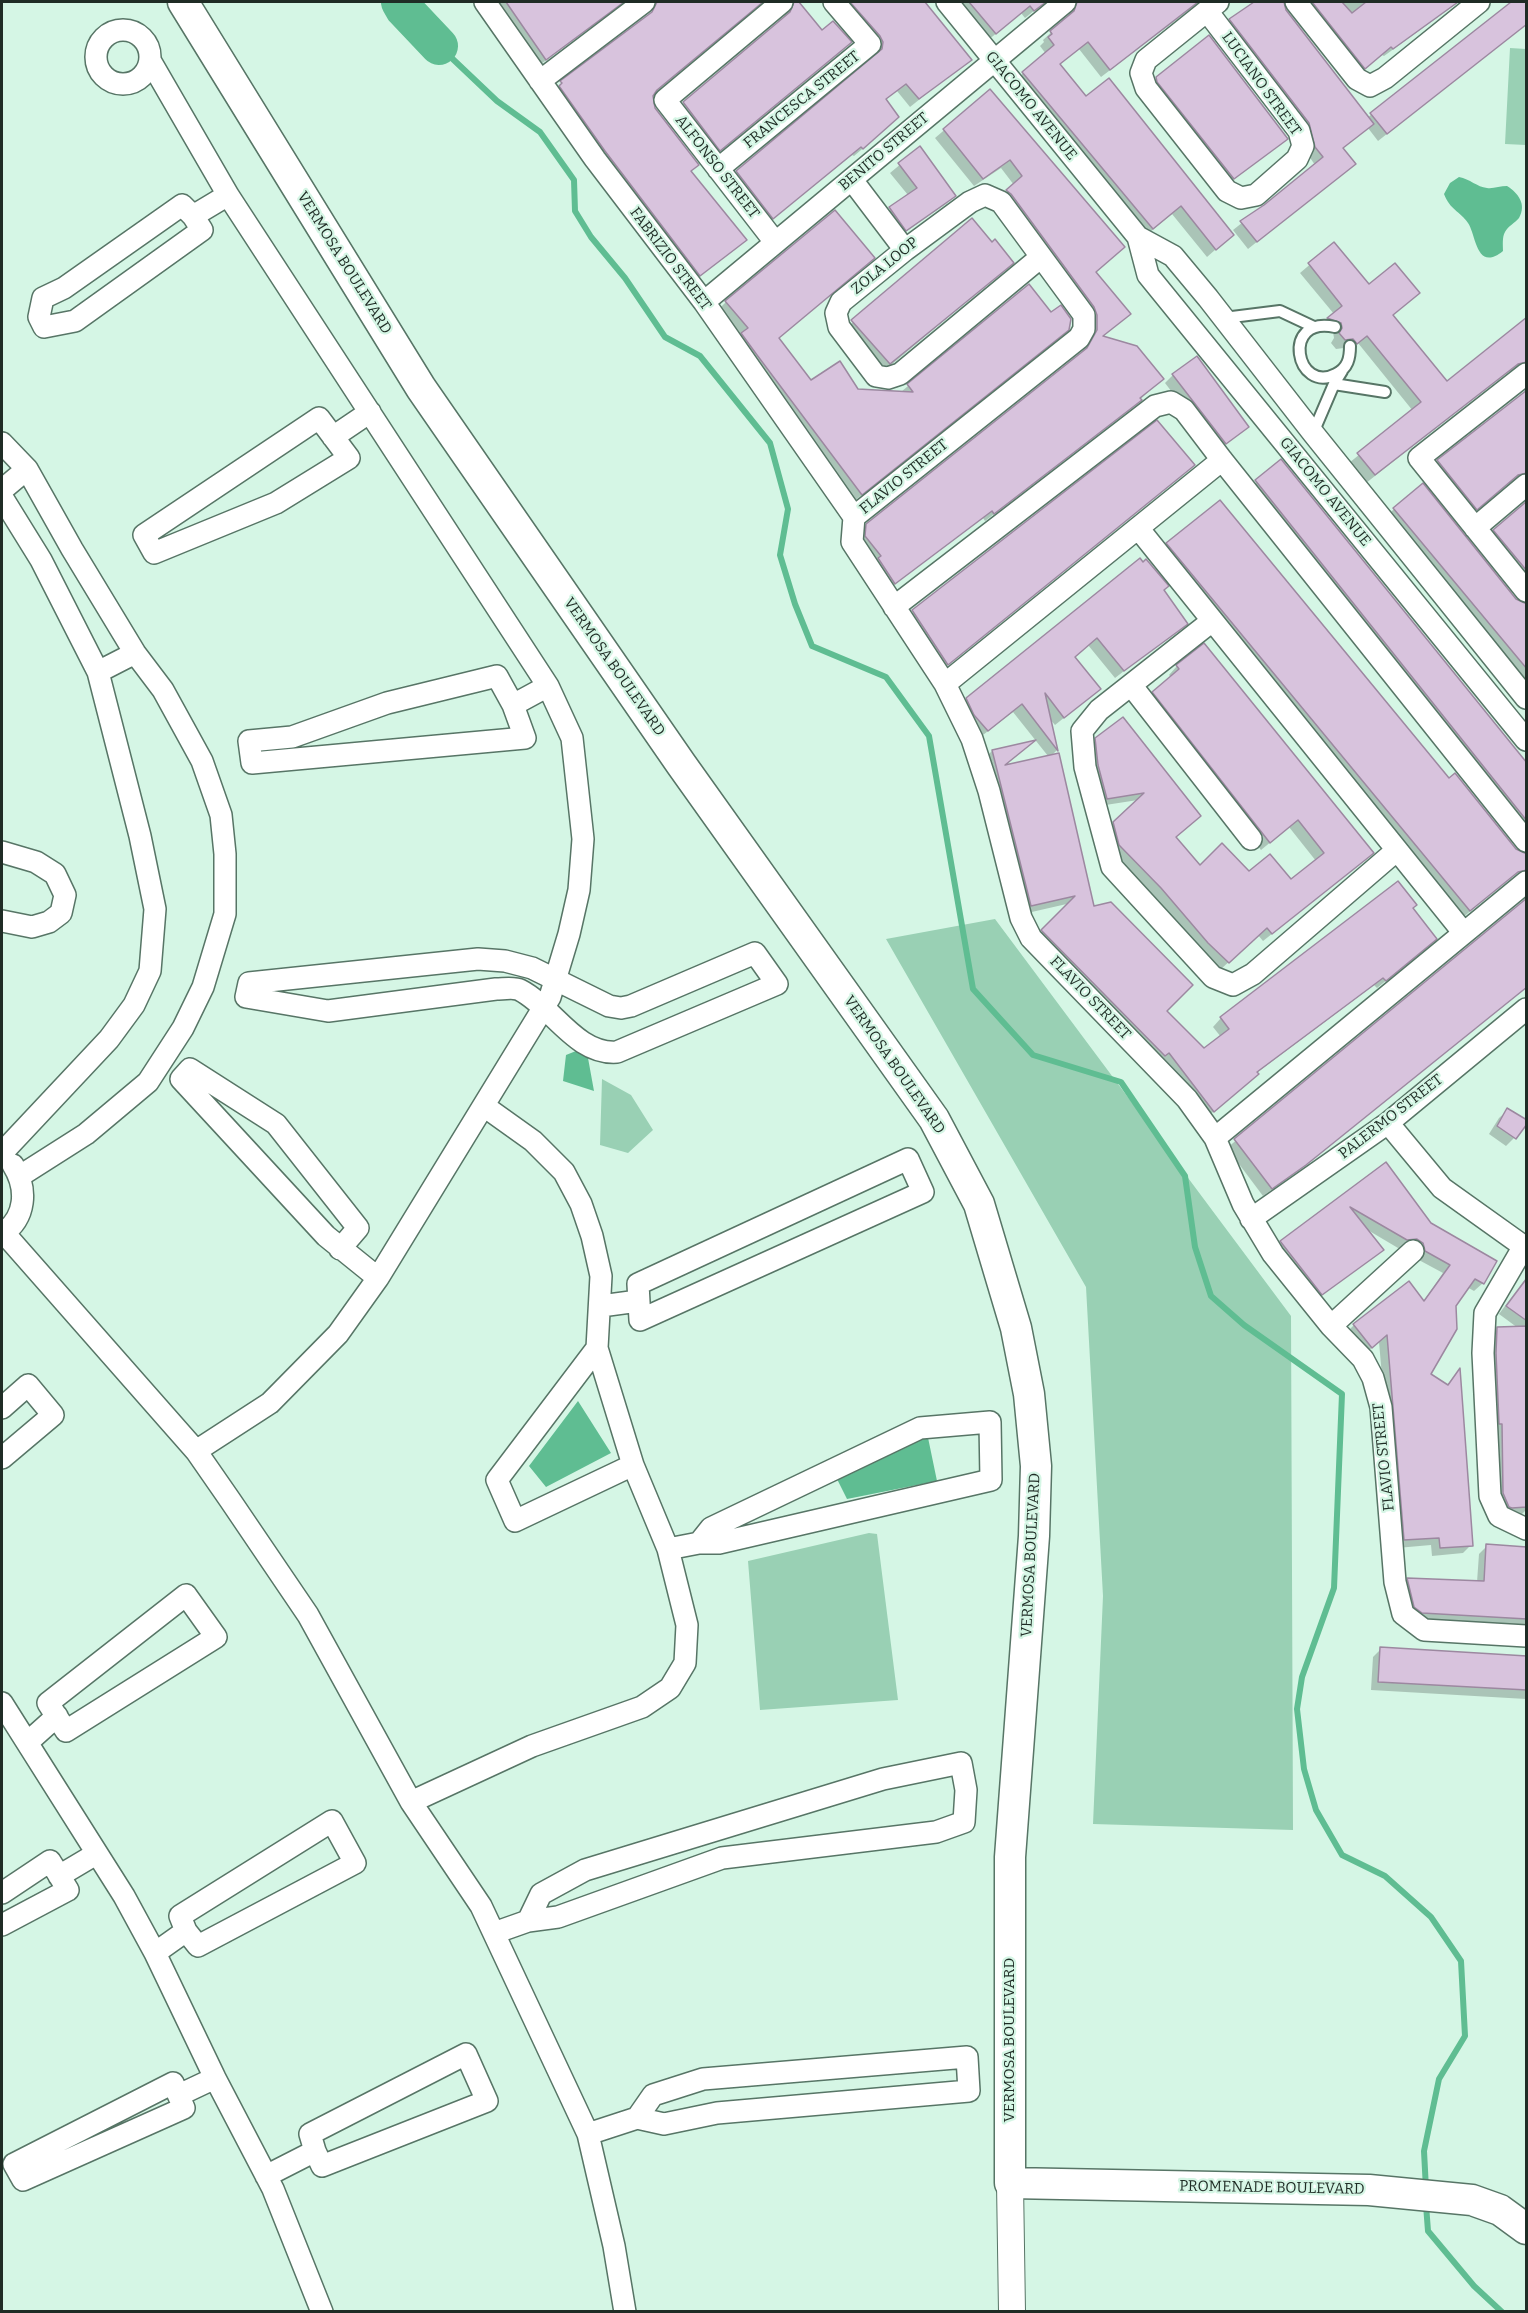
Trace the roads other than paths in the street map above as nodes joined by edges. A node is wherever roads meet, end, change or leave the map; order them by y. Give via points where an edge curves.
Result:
1 (183, 2) edge
2 (485, 2) edge
3 (644, 2) edge
4 (782, 2) edge
5 (834, 2) edge
6 (947, 2) edge
7 (1065, 2) edge
8 (1296, 2) edge
9 (1479, 2) edge
10 (1213, 6) edge
11 (619, 9) edge
12 (993, 60) junction
13 (151, 62) dead end
14 (540, 81) junction
15 (718, 169) junction
16 (852, 180) junction
17 (228, 195) junction
18 (193, 216) junction
19 (1138, 237) junction
20 (775, 242) junction
21 (905, 250) junction
22 (1041, 257) junction
23 (1208, 297) junction
24 (704, 302) junction
25 (1184, 317) junction
26 (1224, 318) junction
27 (1314, 327) junction
28 (1335, 327) dead end
29 (1084, 329) joint
30 (1350, 346) dead end
31 (1344, 368) junction
32 (1527, 374) edge
33 (1334, 384) junction
34 (1385, 392) dead end
35 (370, 412) junction
36 (1313, 433) junction
37 (333, 437) junction
38 (2, 443) edge
39 (1222, 460) junction
40 (27, 469) junction
41 (1527, 485) edge
42 (2, 490) edge
43 (2, 497) edge
44 (854, 517) junction
45 (1138, 528) junction
46 (1475, 528) junction
47 (1527, 591) edge
48 (894, 607) junction
49 (1212, 621) junction
50 (135, 653) junction
51 (98, 672) junction
52 (945, 684) junction
53 (1131, 685) junction
54 (548, 686) junction
55 (1527, 698) edge
56 (513, 705) junction
57 (1527, 740) edge
58 (1251, 839) dead end
59 (1527, 841) edge
60 (1397, 850) junction
61 (2, 852) edge
62 (1527, 882) edge
63 (2, 921) edge
64 (1463, 932) junction
65 (531, 968) junction
66 (556, 980) junction
67 (518, 989) junction
68 (544, 1008) junction
69 (1525, 1013) edge
70 (484, 1106) junction
71 (1388, 1123) junction
72 (1215, 1138) junction
73 (2, 1154) edge
74 (20, 1176) junction
75 (1251, 1219) junction
76 (3, 1233) edge
77 (1525, 1247) edge
78 (339, 1249) junction
79 (1413, 1251) dead end
80 (378, 1278) junction
81 (638, 1301) junction
82 (601, 1306) junction
83 (1331, 1326) junction
84 (597, 1348) junction
85 (2, 1408) edge
86 (196, 1451) junction
87 (2, 1458) edge
88 (633, 1465) junction
89 (1527, 1529) edge
90 (699, 1544) junction
91 (668, 1549) junction
92 (1527, 1636) edge
93 (2, 1703) edge
94 (57, 1716) junction
95 (28, 1742) junction
96 (411, 1802) junction
97 (96, 1854) junction
98 (59, 1876) junction
99 (2, 1893) edge
100 (528, 1921) junction
101 (2, 1925) edge
102 (186, 1931) junction
103 (494, 1933) junction
104 (155, 1953) junction
105 (214, 2078) junction
106 (179, 2095) junction
107 (637, 2118) junction
108 (588, 2134) junction
109 (315, 2151) junction
110 (266, 2176) junction
111 (1010, 2183) junction
112 (1527, 2229) edge
113 (322, 2312) edge
114 (625, 2312) edge
115 (1012, 2312) edge

1 - 111 main road, VERMOSA BOULEVARD via 421,388 681,764 934,1119 979,1204 1016,1328 1029,1394 1036,1466 1010,1857
2 - 14 street, FABRIZIO STREET
3 - 11 street
4 - 15 street, ALFONSO STREET via 665,100
5 - 15 street, FRANCESCA STREET via 870,44
6 - 12 street, GIACOMO AVENUE
7 - 12 street, BENITO STREET
8 - 9 street via 1357,79 1370,86
10 - 10 street, LUCIANO STREET via 1146,60 1141,73 1146,88 1227,190 1241,198 1256,195 1297,159 1303,146 1299,131
11 - 14 street
12 - 16 street, BENITO STREET
12 - 19 street, GIACOMO AVENUE
13 - 17 street
14 - 24 street, FABRIZIO STREET
15 - 20 street, ALFONSO STREET
16 - 20 street, BENITO STREET
16 - 21 street
17 - 18 street
17 - 35 street
18 - 18 street via 182,206 64,288 47,294 43,297 41,323 44,327 75,321 202,231
19 - 23 street, GIACOMO AVENUE via 1173,256
19 - 25 street, GIACOMO AVENUE via 1149,275
20 - 24 street, BENITO STREET
21 - 22 street, ZOLA LOOP via 985,195 1001,202
21 - 22 street, ZOLA LOOP via 841,302 836,313 839,327 876,376 900,374
22 - 29 street, ZOLA LOOP via 1084,315
23 - 25 street
23 - 26 street, GIACOMO AVENUE
24 - 44 street, FABRIZIO STREET
25 - 57 street, GIACOMO AVENUE
26 - 27 lane via 1280,311
26 - 36 street, GIACOMO AVENUE
27 - 28 lane
27 - 31 lane via 1299,344 1304,367 1323,377
29 - 44 street, FLAVIO STREET via 1079,338
30 - 31 lane via 1350,358
31 - 33 lane
32 - 46 street via 1419,458
33 - 34 lane
33 - 36 lane
35 - 37 street
35 - 54 street
36 - 55 street, GIACOMO AVENUE
37 - 37 street via 319,418 144,536 154,553 276,503 349,458
38 - 40 street
39 - 45 street
39 - 48 street via 1184,410 1170,402 1155,406
39 - 59 street
40 - 42 street
40 - 50 street
41 - 46 street
43 - 51 street via 41,560
44 - 48 street, FLAVIO STREET via 852,542
45 - 49 street
45 - 52 street
46 - 47 street
48 - 52 street, FLAVIO STREET
49 - 53 street
49 - 60 street
50 - 51 street
50 - 74 street via 163,690 202,761 214,793 225,854 225,914 203,987 183,1028 148,1082 86,1134
51 - 73 street via 155,909 150,971 134,1005 109,1040
52 - 72 street, FLAVIO STREET via 972,739 1021,918 1031,938 1187,1099
53 - 58 street
53 - 60 street via 1099,710 1082,731 1085,767 1112,867 1213,977 1233,985 1253,974
54 - 56 street
54 - 66 street via 573,738 583,839 579,890
56 - 56 street via 497,676 387,703 292,737 249,741 252,763 525,738
60 - 64 street
61 - 63 street via 36,862 55,874 65,895 62,913 49,922 32,927
62 - 64 street
64 - 72 street
65 - 66 street
65 - 67 street
65 - 67 street via 478,959 249,983 246,998 328,1011
66 - 68 street
66 - 68 street via 621,1008 755,953 777,984 616,1052 590,1048
67 - 68 street
68 - 70 street
69 - 71 street, PALERMO STREET
70 - 80 street
70 - 82 street via 533,1141 564,1172 592,1236 601,1276
71 - 75 street, PALERMO STREET
71 - 77 street via 1442,1188
72 - 75 street, FLAVIO STREET
73 - 74 street
74 - 76 street via 24,1191 22,1207
75 - 83 street, FLAVIO STREET via 1273,1254
76 - 86 street
77 - 89 street via 1485,1313 1483,1353 1490,1496 1499,1516
78 - 78 street via 358,1228 276,1124 190,1069 181,1079
78 - 80 street
79 - 83 street
80 - 86 street via 338,1334 270,1403
81 - 81 street via 640,1320 923,1192 908,1159 638,1284
81 - 82 street
82 - 84 street
83 - 92 street, FLAVIO STREET via 1363,1359 1381,1407 1395,1582 1403,1614 1424,1630
84 - 88 street
84 - 88 street via 497,1480 515,1521
85 - 87 street via 28,1385 53,1415
86 - 96 street via 308,1615
88 - 91 street
90 - 90 street via 719,1543 991,1480 990,1422 920,1428 711,1528
90 - 91 street
91 - 96 street via 687,1625 685,1663 670,1688 642,1707 531,1746
93 - 95 street
94 - 94 street via 48,1702 186,1595 216,1637 66,1731
94 - 95 street
95 - 97 street
96 - 103 street via 481,1906
97 - 98 street
97 - 104 street
98 - 99 street via 50,1861
98 - 101 street via 68,1890
100 - 100 street via 558,1917 722,1858 945,1829 964,1822 966,1790 961,1763 883,1779 585,1870 541,1894
100 - 103 street
102 - 102 street via 180,1916 332,1821 355,1863 198,1946
102 - 104 street
103 - 108 street
104 - 105 street
105 - 106 street
105 - 110 street
106 - 106 street via 184,2108 23,2180 14,2164 172,2083
107 - 107 street via 664,2124 717,2113 969,2091 967,2056 703,2079 653,2095
107 - 108 street
108 - 114 street
109 - 109 street via 310,2134 466,2054 487,2101 322,2166
109 - 110 street
110 - 113 street
111 - 112 main road, PROMENADE BOULEVARD via 1369,2190 1472,2200 1500,2210
111 - 115 street, VERMOSA BOULEVARD

